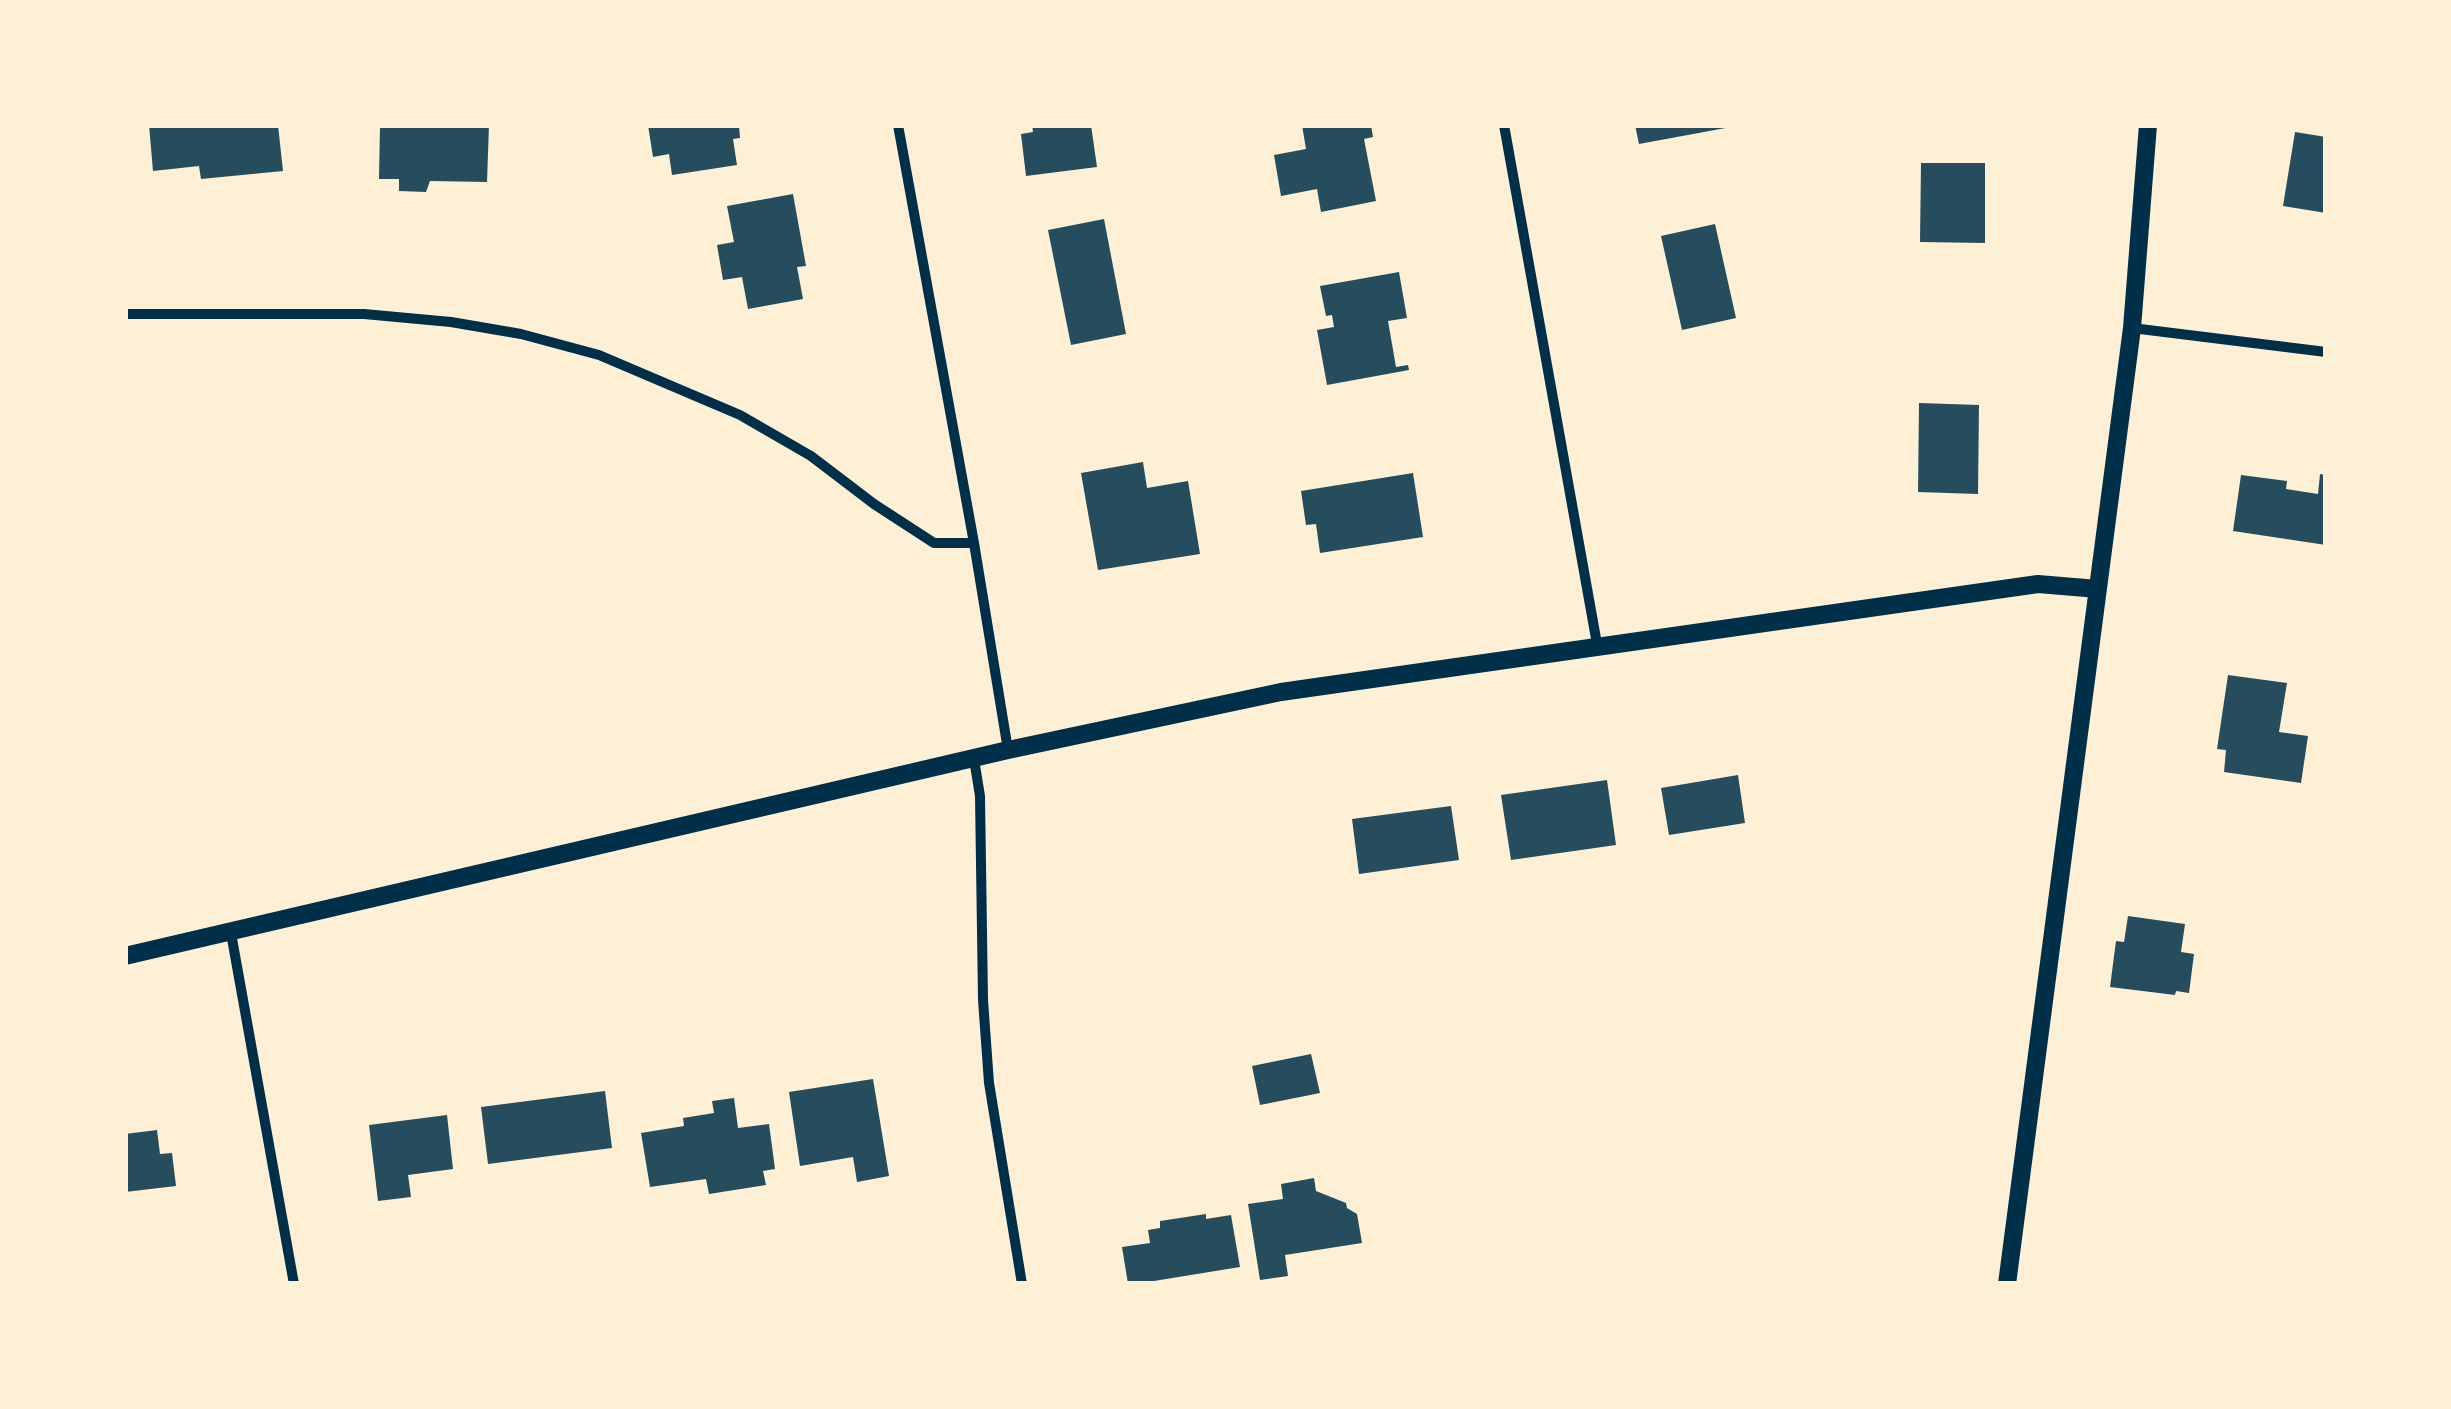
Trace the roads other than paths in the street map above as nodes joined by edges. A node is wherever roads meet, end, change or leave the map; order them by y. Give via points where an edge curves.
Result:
1 (898, 125) edge
2 (1504, 125) edge
3 (2148, 125) edge
4 (125, 314) edge
5 (2132, 328) junction
6 (2326, 352) edge
7 (974, 544) junction
8 (2098, 590) junction
9 (1597, 644) junction
10 (1008, 750) junction
11 (974, 758) junction
12 (231, 933) junction
13 (125, 956) edge
14 (294, 1284) edge
15 (1022, 1284) edge
16 (2006, 1284) edge

1 - 7 street
2 - 9 street
3 - 5 street
4 - 7 street via 364,314 451,322 568,346 740,414 934,544
5 - 6 street
5 - 8 street
7 - 10 street
8 - 9 street via 2038,584
8 - 16 street
9 - 10 street via 1281,692
10 - 11 street
11 - 12 street
11 - 15 street via 989,1083
12 - 13 street
12 - 14 street

